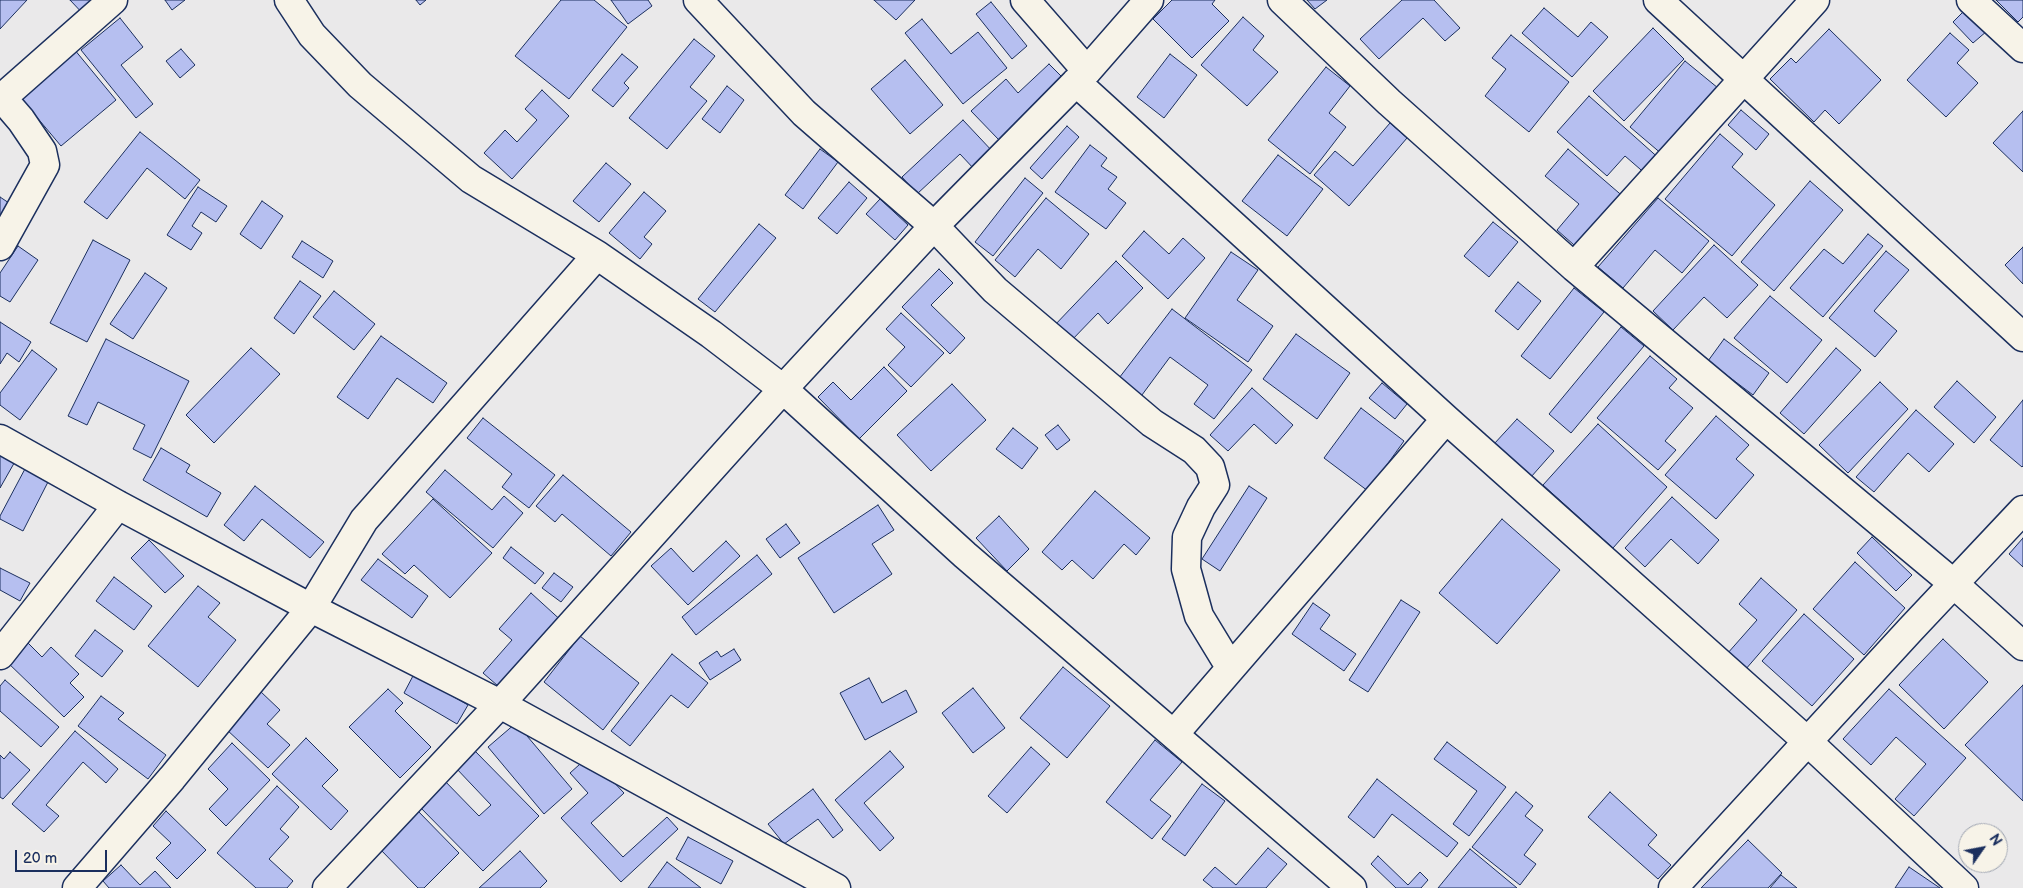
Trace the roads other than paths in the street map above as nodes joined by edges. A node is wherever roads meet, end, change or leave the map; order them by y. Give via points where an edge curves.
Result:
1 (113, 0) edge
2 (289, 0) edge
3 (698, 0) edge
4 (1025, 0) edge
5 (1149, 0) edge
6 (1282, 0) edge
7 (1658, 0) edge
8 (1815, 0) edge
9 (1972, 0) edge
10 (2023, 48) edge
11 (1081, 76) junction
12 (1742, 79) junction
13 (934, 226) junction
14 (0, 246) edge
15 (597, 255) junction
16 (1574, 267) junction
17 (2023, 337) edge
18 (783, 389) junction
19 (1446, 419) junction
20 (0, 440) edge
21 (118, 506) junction
22 (2023, 510) edge
23 (1954, 584) junction
24 (311, 608) junction
25 (2023, 646) edge
26 (0, 655) edge
27 (1230, 667) junction
28 (500, 704) junction
29 (1174, 734) junction
30 (1808, 742) junction
31 (827, 886) edge
32 (77, 888) edge
33 (327, 888) edge
34 (1352, 888) edge
35 (1673, 888) edge
36 (1964, 888) edge

1 - 14 street via 2,98 42,151 45,165
2 - 15 street via 312,35 360,85 470,180
3 - 13 street via 804,113
4 - 11 street
5 - 11 street
6 - 16 street via 1389,102
7 - 12 street
8 - 12 street
9 - 10 street
11 - 13 street
11 - 19 street
12 - 16 street
12 - 17 street
13 - 18 street
13 - 27 street via 995,290 1152,423 1194,450 1210,467 1215,485 1187,536 1186,569 1199,616
15 - 18 street via 711,334
15 - 24 street via 364,520
16 - 23 street
18 - 28 street
18 - 29 street via 965,555
19 - 27 street
19 - 30 street
20 - 21 street
21 - 24 street
21 - 26 street
22 - 23 street
23 - 25 street
23 - 30 street
24 - 28 street
24 - 32 street
27 - 29 street
28 - 31 street
28 - 33 street
29 - 34 street
30 - 35 street
30 - 36 street

